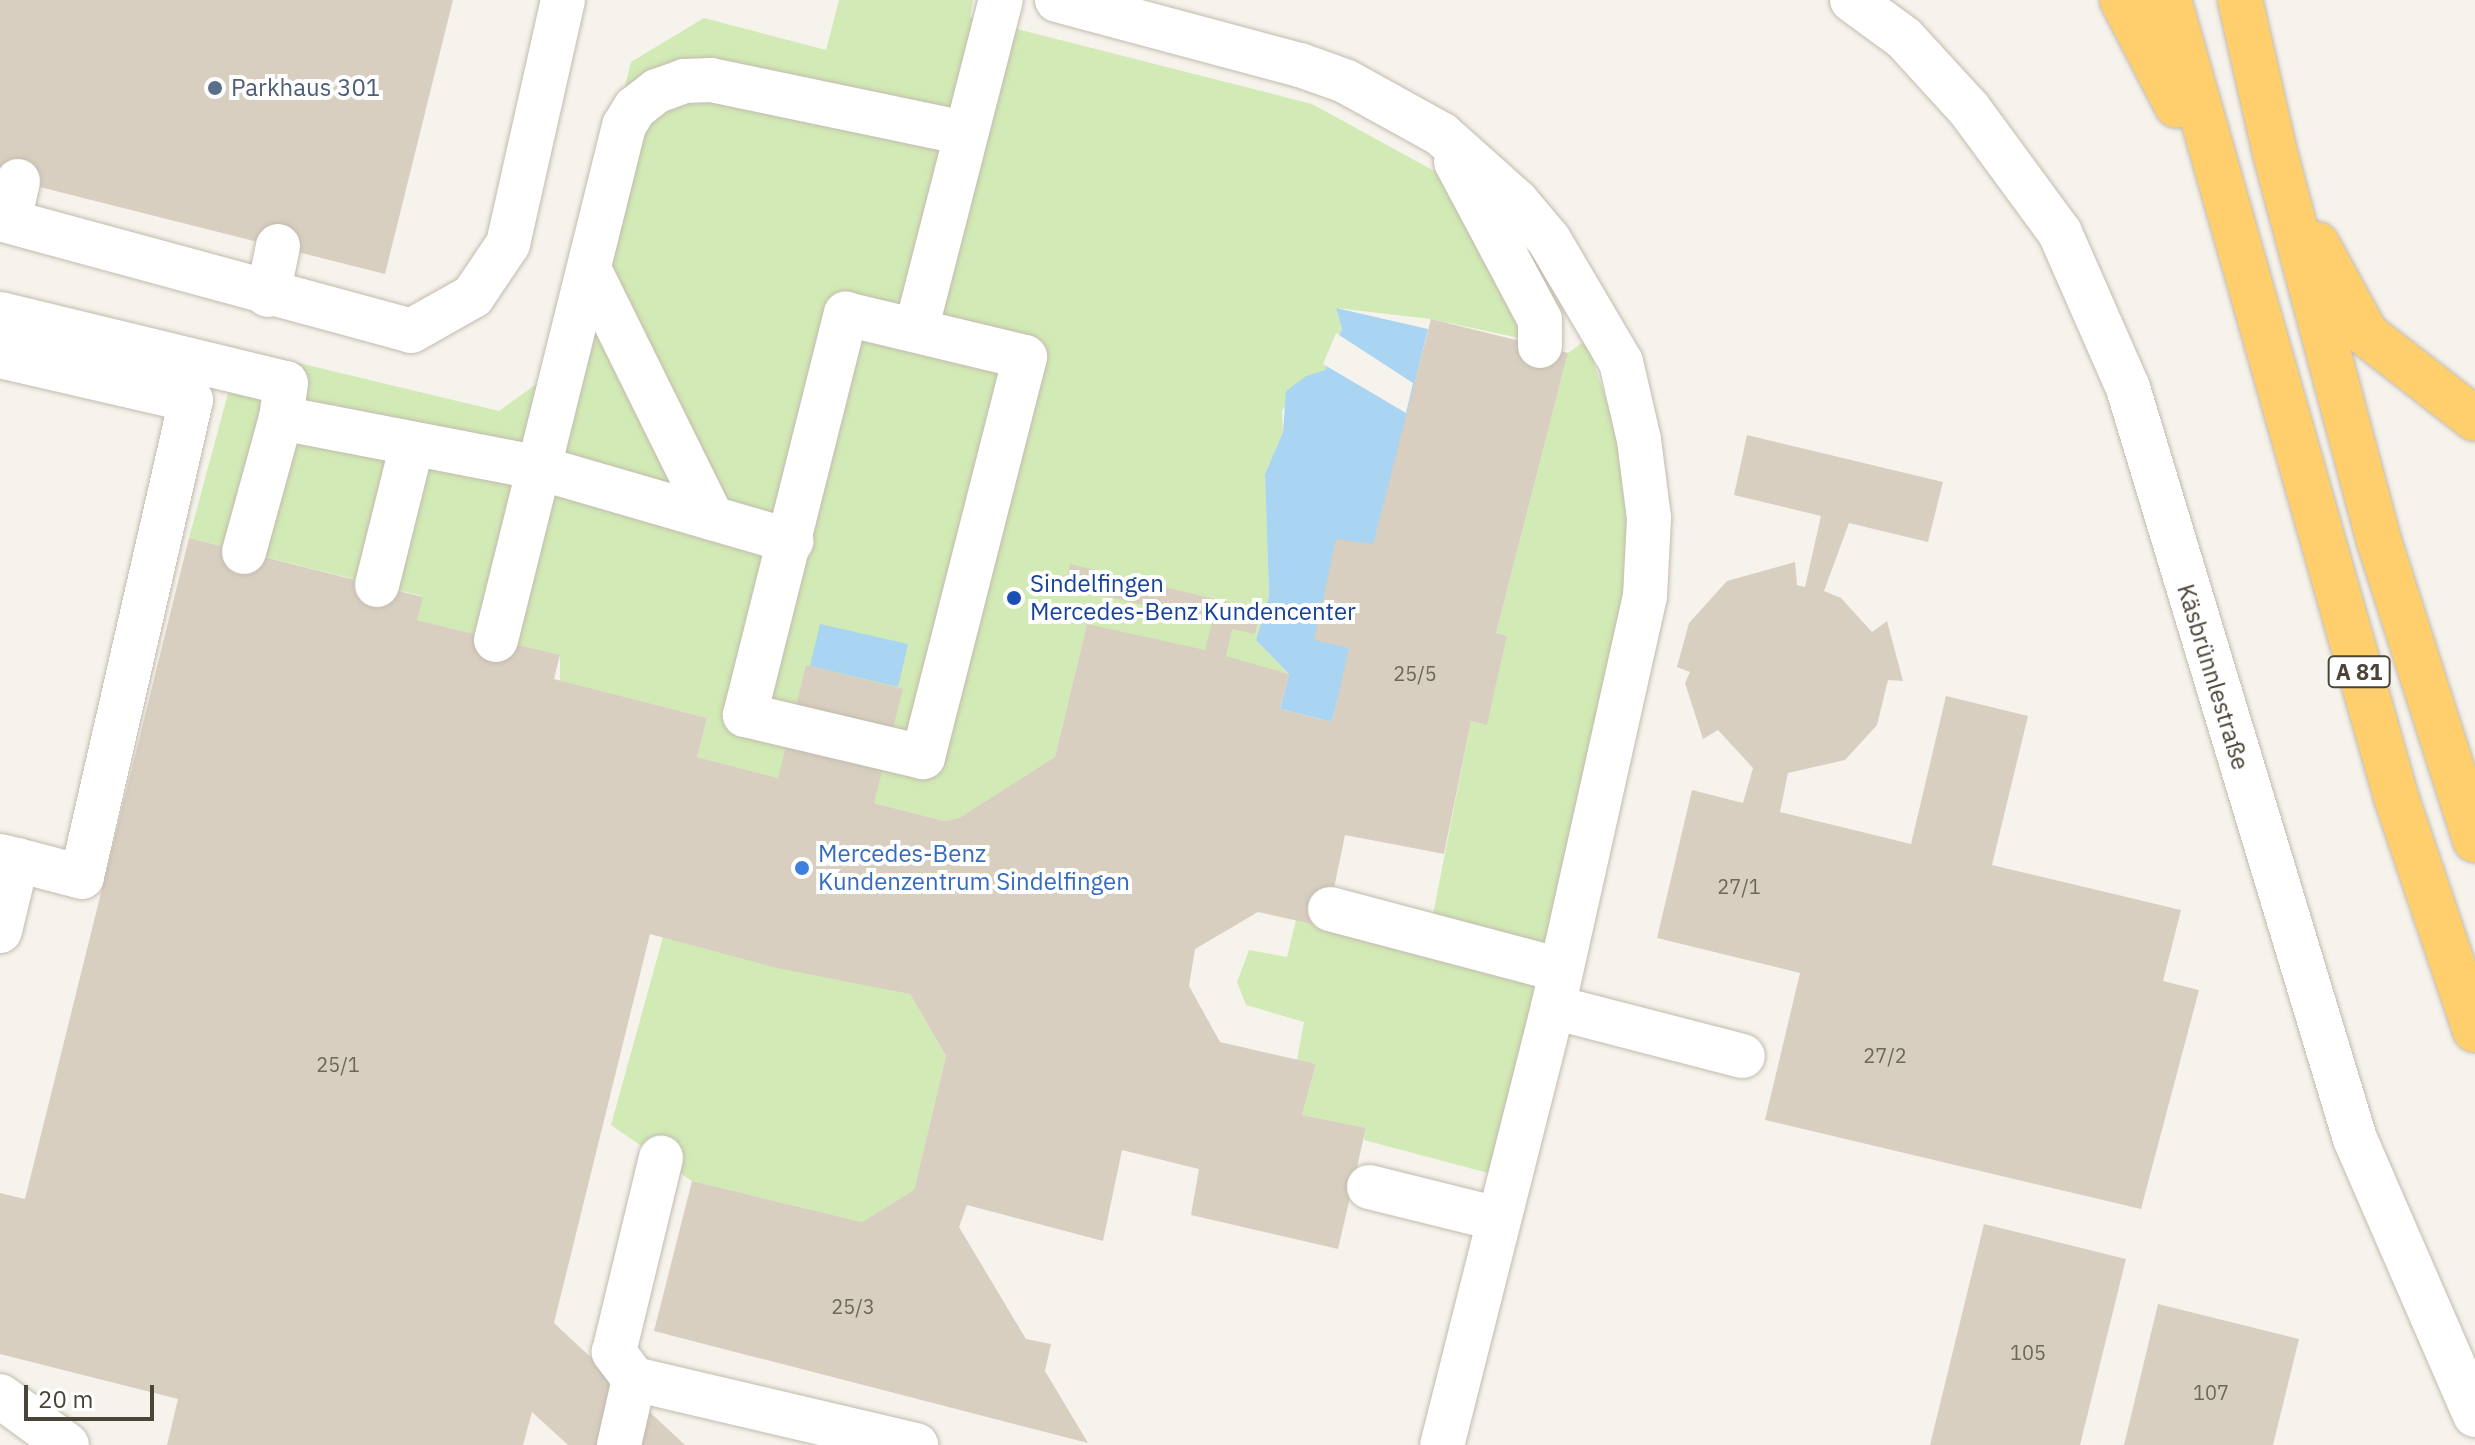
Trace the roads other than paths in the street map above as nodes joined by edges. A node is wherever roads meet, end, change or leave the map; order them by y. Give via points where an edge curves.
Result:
1 (563, 0) edge
2 (1001, 0) edge
3 (1057, 0) edge
4 (1852, 0) edge
5 (2122, 0) edge
6 (2169, 0) edge
7 (2240, 0) edge
8 (964, 133) junction
9 (1441, 134) junction
10 (2275, 153) junction
11 (9, 207) edge
12 (278, 246) dead end
13 (589, 269) junction
14 (268, 295) junction
15 (2255, 310) junction
16 (0, 314) edge
17 (916, 330) junction
18 (1540, 346) dead end
19 (0, 356) edge
20 (281, 418) junction
21 (2475, 419) edge
22 (412, 445) junction
23 (536, 467) junction
24 (712, 518) junction
25 (791, 541) junction
26 (244, 552) dead end
27 (377, 585) dead end
28 (496, 640) dead end
29 (2475, 840) edge
30 (9, 858) edge
31 (1330, 909) dead end
32 (0, 931) edge
33 (1557, 989) junction
34 (2475, 1030) edge
35 (1743, 1056) dead end
36 (661, 1158) dead end
37 (1369, 1187) dead end
38 (1498, 1219) junction
39 (634, 1379) junction
40 (0, 1396) edge
41 (2475, 1415) edge
42 (67, 1445) edge
43 (619, 1445) edge
44 (916, 1445) edge
45 (1442, 1445) edge

1 - 14 street via 508,244 473,296 411,331
2 - 8 street
3 - 9 street via 1311,69 1345,81
4 - 41 street, Käsbrünnlestraße via 1904,38 1969,109 2060,233 2128,388 2355,1139
5 - 15 highway via 2176,103
6 - 15 highway, A 81
7 - 10 highway, A 81
8 - 13 street via 711,80 670,86 635,108 624,126
8 - 17 street
9 - 18 street via 1540,320
9 - 33 street via 1517,202 1589,301 1621,362 1639,440 1649,518 1645,596
10 - 21 highway via 2366,334
10 - 29 highway, A 81 via 2379,541
11 - 14 street
12 - 14 street
13 - 23 street
13 - 24 street
15 - 34 highway, A 81 via 2396,797
16 - 20 street via 286,383
17 - 25 street via 846,314
17 - 25 street via 1025,357 923,757 745,715
19 - 30 street via 191,400 82,877
20 - 22 street
20 - 26 street
22 - 23 street
22 - 27 street
23 - 24 street
23 - 28 street
24 - 25 street
30 - 32 street
31 - 33 street
33 - 35 street
33 - 38 street
36 - 39 street via 614,1352
37 - 38 street
38 - 45 street
39 - 43 street
39 - 44 street
40 - 42 street

